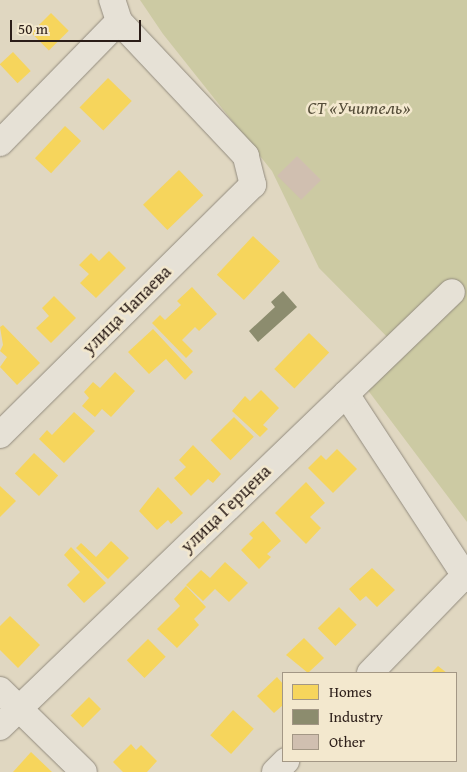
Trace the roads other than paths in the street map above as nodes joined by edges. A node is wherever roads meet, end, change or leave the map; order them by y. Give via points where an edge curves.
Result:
1 (116, 11) edge
2 (0, 143) edge
3 (452, 292) dead end
4 (346, 394) junction
5 (0, 435) edge
6 (466, 577) edge
7 (371, 672) edge
8 (0, 690) edge
9 (18, 709) junction
10 (0, 727) edge
11 (285, 762) edge
12 (84, 772) edge
13 (275, 772) edge

1 - 2 street
1 - 5 street, улица Чапаева via 246,156 253,185
3 - 4 street, улица Герцена
4 - 6 street
4 - 9 street, улица Герцена
6 - 7 street
8 - 9 street
9 - 10 street, улица Герцена
9 - 12 street
11 - 13 street

